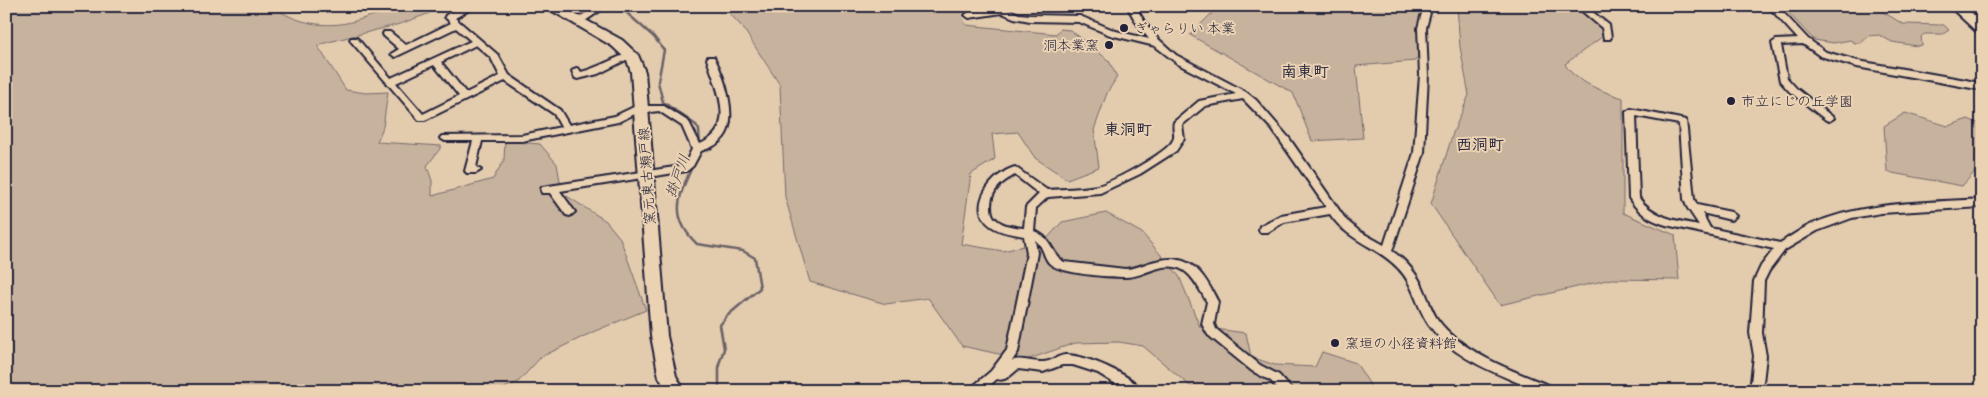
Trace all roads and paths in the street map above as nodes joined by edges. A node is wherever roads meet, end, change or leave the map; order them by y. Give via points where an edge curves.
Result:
1 (472, 6) edge
2 (550, 6) edge
3 (603, 6) edge
4 (1131, 6) edge
5 (1580, 6) edge
6 (1772, 6) edge
7 (1956, 6) edge
8 (993, 8) edge
9 (456, 9) edge
10 (1427, 9) dead end
11 (969, 15) dead end
12 (579, 21) junction
13 (457, 24) junction
14 (1982, 29) edge
15 (387, 34) dead end
16 (1607, 37) dead end
17 (354, 40) dead end
18 (476, 42) junction
19 (1805, 42) junction
20 (1158, 44) junction
21 (405, 49) junction
22 (395, 54) dead end
23 (630, 56) junction
24 (711, 59) dead end
25 (436, 61) junction
26 (576, 71) dead end
27 (505, 77) junction
28 (390, 82) junction
29 (1982, 87) edge
30 (1244, 96) junction
31 (465, 98) junction
32 (642, 108) junction
33 (1829, 118) dead end
34 (566, 128) junction
35 (445, 138) dead end
36 (478, 139) junction
37 (699, 148) junction
38 (476, 170) dead end
39 (647, 174) junction
40 (1045, 194) junction
41 (1982, 203) edge
42 (1692, 207) junction
43 (1332, 210) junction
44 (570, 212) dead end
45 (1731, 216) dead end
46 (1264, 229) dead end
47 (1707, 231) junction
48 (1029, 232) junction
49 (1781, 247) junction
50 (1387, 251) junction
51 (995, 374) junction
52 (676, 391) edge
53 (975, 391) edge
54 (1136, 391) edge
55 (1287, 391) edge
56 (1552, 391) edge
57 (1756, 391) edge

1 - 9 street
2 - 12 main road, 窯元東古瀬戸線
3 - 12 street
4 - 20 street via 1138,21
5 - 16 street via 1606,27
6 - 19 street
7 - 14 main road
8 - 11 street
8 - 20 street via 1030,18 1080,19 1113,33
9 - 13 street via 449,17
10 - 50 street via 1422,28 1424,75 1419,153
12 - 23 main road, 窯元東古瀬戸線 via 617,43
13 - 18 street
13 - 21 street
15 - 21 street
17 - 28 street
18 - 25 street
18 - 27 street via 496,57
19 - 29 street via 1823,54 1857,64
19 - 33 street via 1776,43 1783,79
20 - 30 street via 1180,61
21 - 22 street
23 - 26 street via 595,72 578,76
23 - 32 main road, 窯元東古瀬戸線 via 638,72
24 - 37 street via 727,114 720,138
25 - 28 street
25 - 31 street
27 - 31 street
27 - 34 street via 557,112
28 - 31 street via 422,118
30 - 40 street via 1202,103 1177,124 1179,139 1172,149 1137,172 1100,189
30 - 43 street via 1252,101 1290,147
32 - 34 street via 618,119
32 - 37 street via 661,108 686,124
32 - 39 main road, 窯元東古瀬戸線
34 - 36 street via 522,138
35 - 36 street
36 - 38 street via 470,171
37 - 39 street via 684,169
39 - 44 street via 549,190
39 - 52 main road, 窯元東古瀬戸線 via 659,336 668,377
40 - 48 street via 1031,207
40 - 48 street via 1015,170 996,183 988,195 988,219 998,226
41 - 49 street via 1881,208 1812,228
42 - 45 street
42 - 47 street
42 - 47 street via 1683,122 1631,112 1634,198 1637,204 1653,217
43 - 46 street via 1281,219
43 - 50 street via 1354,234
47 - 49 street
48 - 51 street via 1032,253 1012,352
48 - 55 street via 1050,248 1053,260 1062,266 1134,273 1174,261 1182,263 1194,271 1213,302 1208,324 1212,332 1256,368 1275,378
49 - 57 street via 1758,281 1756,333 1760,356
50 - 56 street via 1419,288 1432,320 1443,333 1482,360 1514,377
51 - 53 street
51 - 54 street via 1001,376 1016,364 1046,367 1073,359

